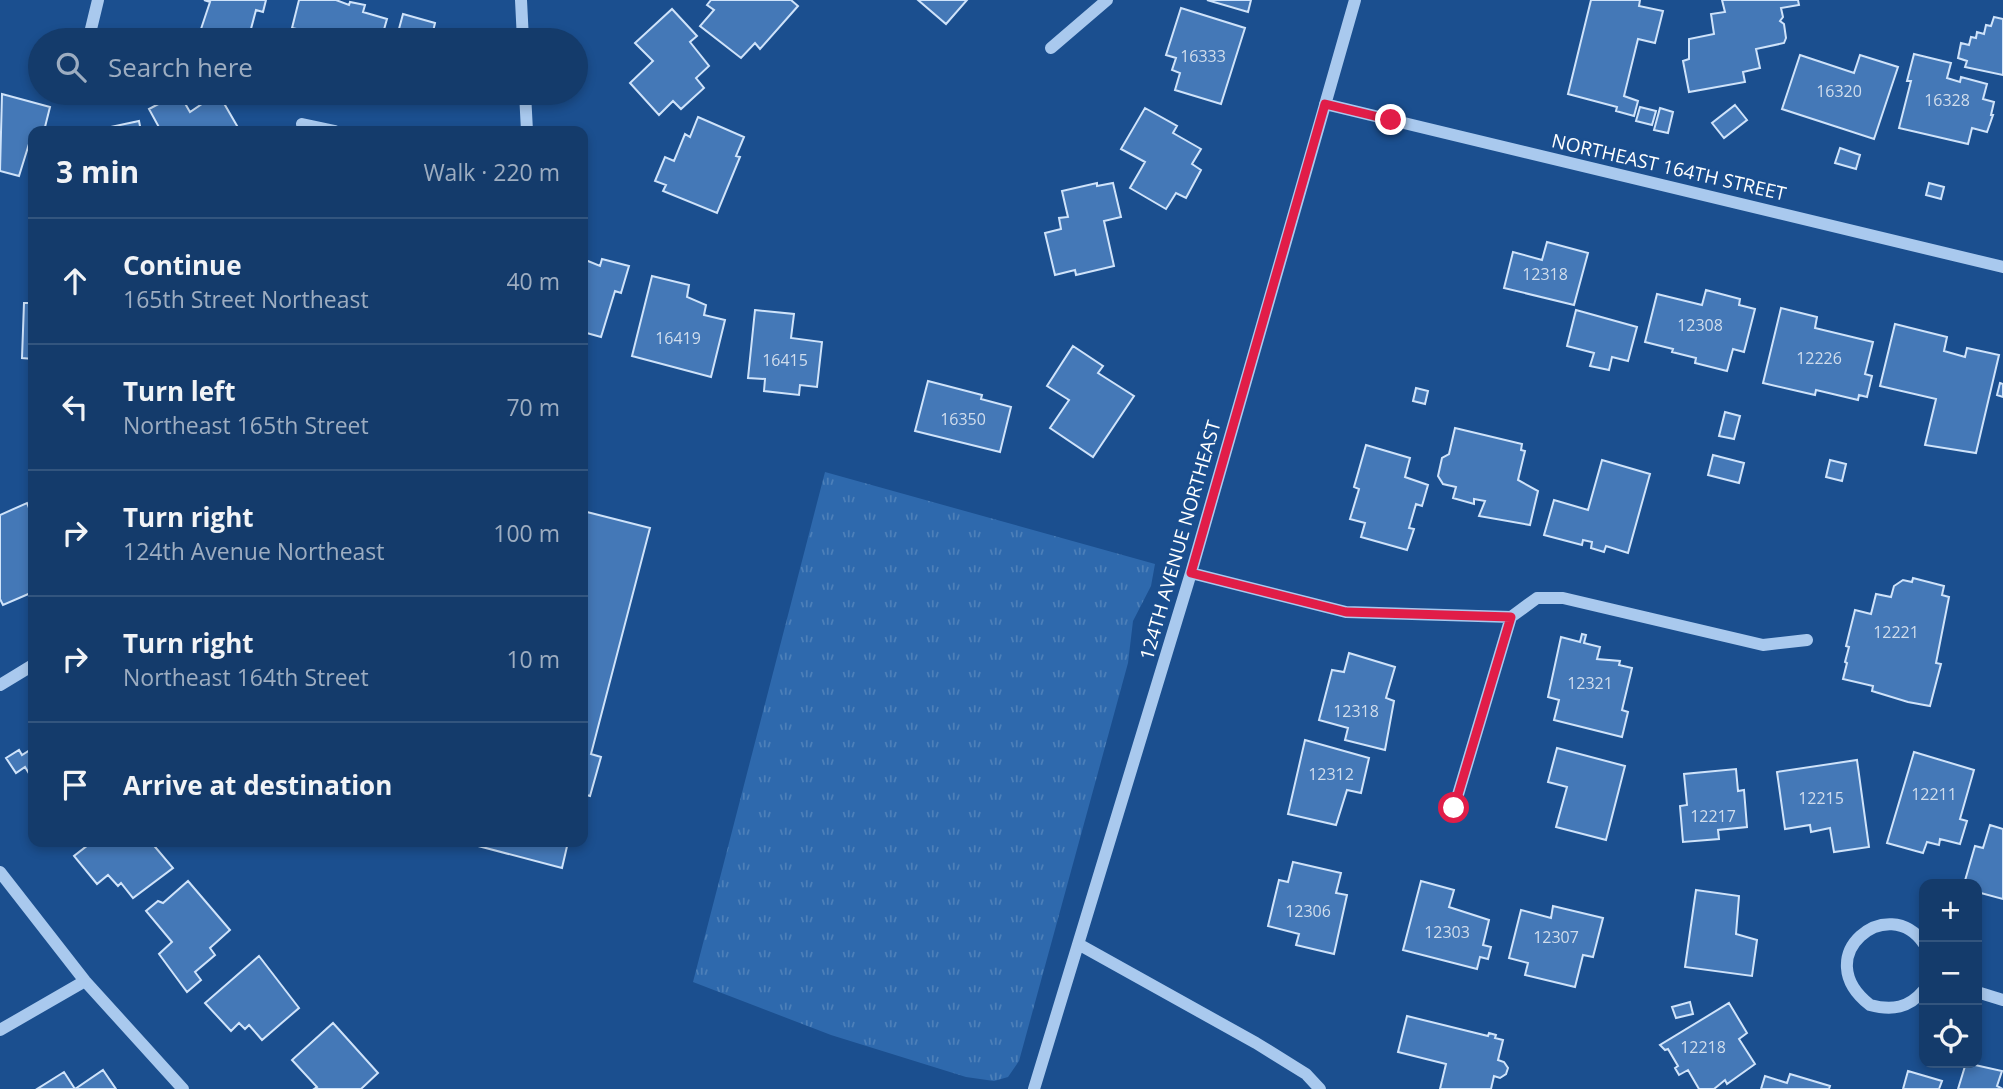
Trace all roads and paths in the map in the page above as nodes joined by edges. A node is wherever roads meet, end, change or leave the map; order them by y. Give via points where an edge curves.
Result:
1 (98, 0) edge
2 (521, 0) edge
3 (1107, 0) edge
4 (1355, 0) edge
5 (91, 28) edge
6 (522, 28) edge
7 (1051, 48) dead end
8 (1325, 104) junction
9 (526, 105) edge
10 (302, 124) dead end
11 (311, 126) edge
12 (527, 126) edge
13 (2003, 267) edge
14 (1191, 573) junction
15 (1511, 617) junction
16 (1807, 640) dead end
17 (28, 668) edge
18 (0, 685) edge
19 (1454, 808) dead end
20 (0, 872) edge
21 (1922, 942) edge
22 (1080, 945) junction
23 (85, 981) junction
24 (1982, 994) edge
25 (1919, 995) edge
26 (2003, 1000) edge
27 (0, 1030) edge
28 (183, 1089) edge
29 (1034, 1089) edge
30 (1320, 1089) edge

1 - 5 street
2 - 6 street
3 - 7 street
4 - 8 street, 124TH AVENUE NORTHEAST
8 - 13 street, NORTHEAST 164TH STREET
8 - 14 street, 124TH AVENUE NORTHEAST
9 - 12 street
10 - 11 street
14 - 15 street via 1346,612
14 - 22 street, 124TH AVENUE NORTHEAST
15 - 16 street via 1537,598 1563,598 1763,645
15 - 19 street
17 - 18 street
20 - 23 street
21 - 25 street via 1908,929 1879,925 1854,942 1846,970 1850,984 1870,1005 1899,1008
22 - 29 street, 124TH AVENUE NORTHEAST
22 - 30 street via 1256,1043 1306,1074
23 - 27 street
23 - 28 street
24 - 26 street

